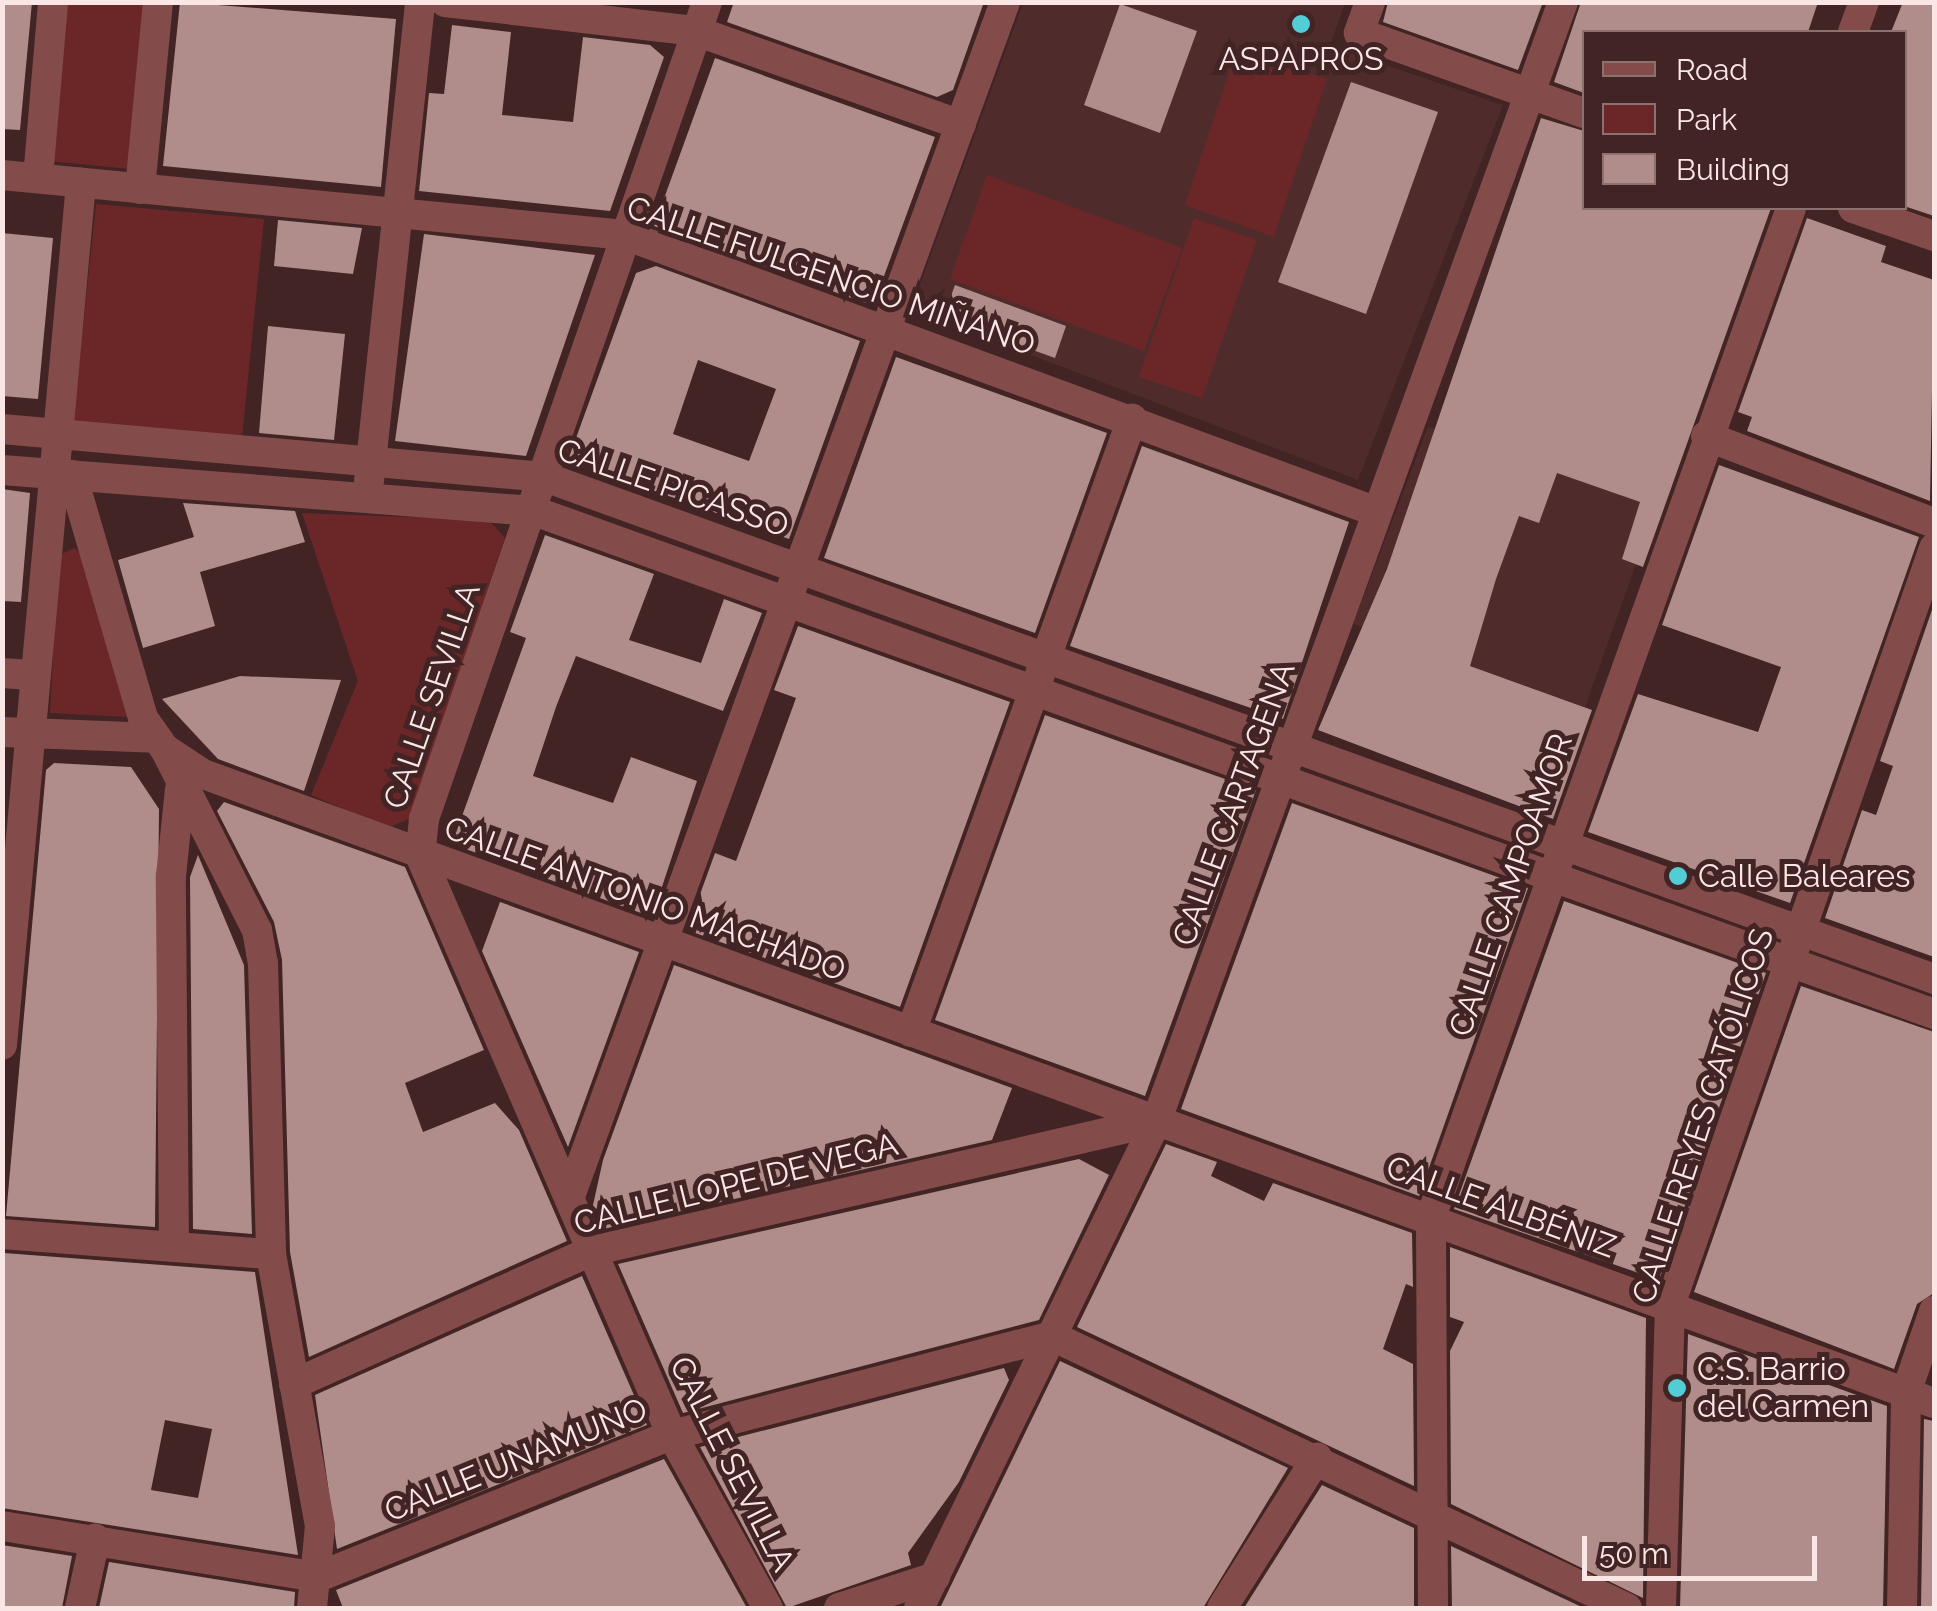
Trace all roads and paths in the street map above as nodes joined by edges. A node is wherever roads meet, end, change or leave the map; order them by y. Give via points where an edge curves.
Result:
1 (53, 2) edge
2 (158, 2) edge
3 (420, 2) edge
4 (445, 2) edge
5 (1006, 2) edge
6 (1370, 2) edge
7 (1563, 2) edge
8 (1864, 2) edge
9 (702, 17) edge
10 (1855, 30) edge
11 (1530, 94) junction
12 (1582, 112) edge
13 (961, 126) junction
14 (2, 175) edge
15 (38, 178) junction
16 (81, 183) junction
17 (140, 189) junction
18 (1790, 210) edge
19 (1858, 210) edge
20 (394, 212) junction
21 (625, 235) junction
22 (1934, 236) edge
23 (886, 331) junction
24 (1132, 420) junction
25 (2, 429) edge
26 (57, 434) junction
27 (1706, 436) junction
28 (371, 462) junction
29 (2, 470) edge
30 (63, 475) junction
31 (545, 477) junction
32 (368, 498) junction
33 (534, 511) junction
34 (1377, 512) junction
35 (1934, 523) edge
36 (1934, 548) edge
37 (801, 570) junction
38 (789, 603) junction
39 (1046, 658) junction
40 (2, 673) edge
41 (34, 675) junction
42 (1034, 691) junction
43 (16, 733) edge
44 (160, 744) junction
45 (1292, 747) junction
46 (1280, 779) junction
47 (180, 789) junction
48 (1562, 844) junction
49 (420, 856) junction
50 (1551, 876) junction
51 (1801, 931) junction
52 (666, 945) junction
53 (1790, 962) junction
54 (1934, 979) edge
55 (1934, 1014) edge
56 (911, 1032) junction
57 (2, 1045) edge
58 (1075, 1092) junction
59 (1156, 1122) junction
60 (1070, 1139) junction
61 (570, 1196) junction
62 (1431, 1218) junction
63 (2, 1234) edge
64 (174, 1246) junction
65 (592, 1251) junction
66 (271, 1254) junction
67 (1670, 1305) junction
68 (1934, 1311) edge
69 (1052, 1336) junction
70 (294, 1384) junction
71 (1920, 1398) edge
72 (672, 1435) junction
73 (1317, 1458) junction
74 (1431, 1514) junction
75 (2, 1526) edge
76 (95, 1538) junction
77 (318, 1576) junction
78 (935, 1577) junction
79 (80, 1608) edge
80 (312, 1608) edge
81 (768, 1608) edge
82 (839, 1608) edge
83 (920, 1608) edge
84 (1222, 1608) edge
85 (1433, 1608) edge
86 (1626, 1608) edge
87 (1661, 1608) edge
88 (1902, 1608) edge

1 - 15 street
2 - 17 street
3 - 20 street
4 - 9 street
5 - 13 street
6 - 11 street via 1359,34
7 - 11 street, CALLE CARTAGENA
8 - 10 street
9 - 13 street
9 - 21 street, CALLE SEVILLA
11 - 12 street
11 - 34 street, CALLE CARTAGENA
13 - 23 street
14 - 15 street, CALLE FULGENCIO MIÑANO
15 - 16 street, CALLE FULGENCIO MIÑANO
16 - 17 street, CALLE FULGENCIO MIÑANO
16 - 26 street
17 - 20 street, CALLE FULGENCIO MIÑANO
18 - 27 street, CALLE CAMPOAMOR
19 - 22 street
20 - 21 street, CALLE FULGENCIO MIÑANO
20 - 28 street
21 - 23 street, CALLE FULGENCIO MIÑANO
21 - 31 street, CALLE SEVILLA
23 - 24 street, CALLE FULGENCIO MIÑANO
23 - 37 street
24 - 34 street, CALLE FULGENCIO MIÑANO
24 - 39 street
25 - 26 street, CALLE PICASSO
26 - 28 street, CALLE PICASSO
26 - 30 street
27 - 35 street
27 - 48 street, CALLE CAMPOAMOR
28 - 31 street, CALLE PICASSO
28 - 32 street
29 - 30 street, CALLE PICASSO
30 - 32 street, CALLE PICASSO
30 - 41 street
30 - 44 street
31 - 33 street, CALLE SEVILLA
31 - 37 street, CALLE PICASSO
32 - 33 street, CALLE PICASSO
33 - 38 street, CALLE PICASSO
33 - 49 street, CALLE SEVILLA via 424,820
34 - 45 street, CALLE CARTAGENA
36 - 51 street, CALLE REYES CATÓLICOS
37 - 38 street
37 - 39 street, CALLE PICASSO
38 - 42 street, CALLE PICASSO
38 - 52 street
39 - 42 street
39 - 45 street, CALLE PICASSO
40 - 41 street
41 - 43 street
42 - 46 street, CALLE PICASSO
42 - 56 street
43 - 44 street
43 - 57 street
44 - 47 street
44 - 49 street, CALLE ANTONIO MACHADO via 203,774
45 - 46 street, CALLE CARTAGENA
45 - 48 street
46 - 50 street
46 - 59 street, CALLE CARTAGENA
47 - 64 street via 171,876
47 - 66 street via 256,930 263,963
48 - 50 street, CALLE CAMPOAMOR
48 - 51 street
49 - 52 street, CALLE ANTONIO MACHADO
49 - 61 street, CALLE SEVILLA
50 - 53 street
50 - 62 street, CALLE CAMPOAMOR
51 - 53 street, CALLE REYES CATÓLICOS
51 - 54 street
52 - 56 street, CALLE ANTONIO MACHADO
52 - 61 street
53 - 55 street
53 - 67 street, CALLE REYES CATÓLICOS
56 - 58 street, CALLE ANTONIO MACHADO
58 - 59 street, CALLE ANTONIO MACHADO
58 - 60 street
59 - 60 street, CALLE LOPE DE VEGA
59 - 62 street, CALLE ALBÉNIZ
59 - 69 street, CALLE CARTAGENA
60 - 65 street, CALLE LOPE DE VEGA
61 - 65 street, CALLE SEVILLA
62 - 67 street, CALLE ALBÉNIZ
62 - 74 street, CALLE CAMPOAMOR
63 - 64 street
64 - 66 street
65 - 70 street, CALLE LOPE DE VEGA
65 - 72 street, CALLE SEVILLA
66 - 70 street
67 - 71 street, CALLE ALBÉNIZ
67 - 87 street, CALLE REYES CATÓLICOS
68 - 71 street
69 - 72 street, CALLE UNAMUNO
69 - 73 street
69 - 78 street, CALLE CARTAGENA
70 - 77 street via 320,1526
71 - 88 street
72 - 77 street, CALLE UNAMUNO
72 - 81 street, CALLE SEVILLA
73 - 74 street
73 - 84 street
74 - 85 street, CALLE CAMPOAMOR
74 - 86 street
75 - 76 street
76 - 77 street
76 - 79 street
77 - 80 street
78 - 82 street
78 - 83 street, CALLE CARTAGENA

